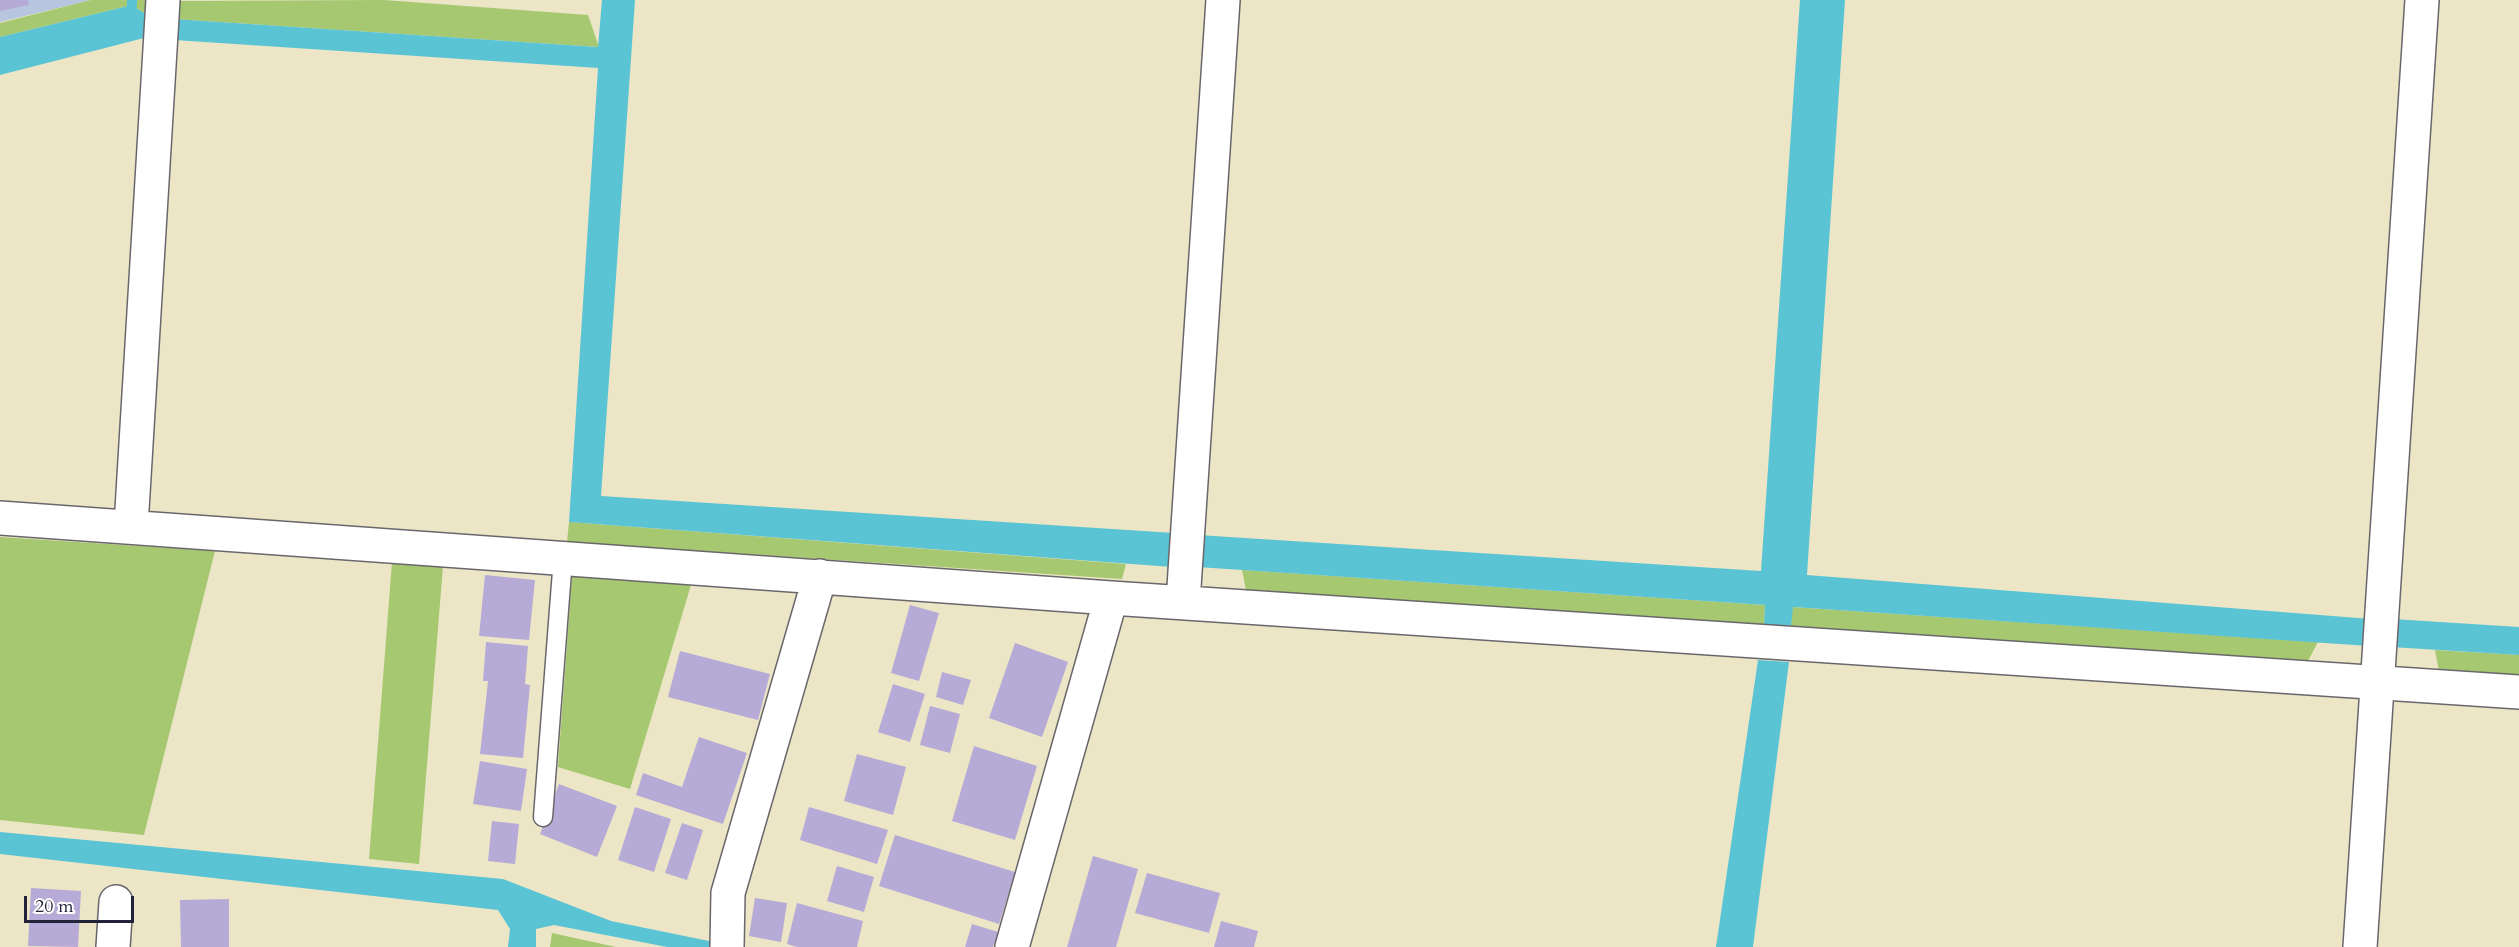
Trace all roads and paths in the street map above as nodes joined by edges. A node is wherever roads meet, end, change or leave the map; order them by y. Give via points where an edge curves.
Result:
1 (1223, 0) edge
2 (2422, 0) edge
3 (163, 5) edge
4 (0, 518) edge
5 (131, 526) junction
6 (563, 558) junction
7 (820, 576) junction
8 (1111, 598) junction
9 (1183, 602) junction
10 (2377, 682) junction
11 (2519, 693) edge
12 (543, 817) dead end
13 (116, 902) dead end
14 (113, 947) edge
15 (727, 947) edge
16 (1012, 947) edge
17 (2360, 947) edge

1 - 9 street
2 - 10 street
3 - 5 street
4 - 5 street
5 - 6 street
6 - 7 street
6 - 12 lane
7 - 8 street
7 - 15 street via 728,893
8 - 9 street
8 - 16 street
9 - 10 street
10 - 11 street
10 - 17 street
13 - 14 street

